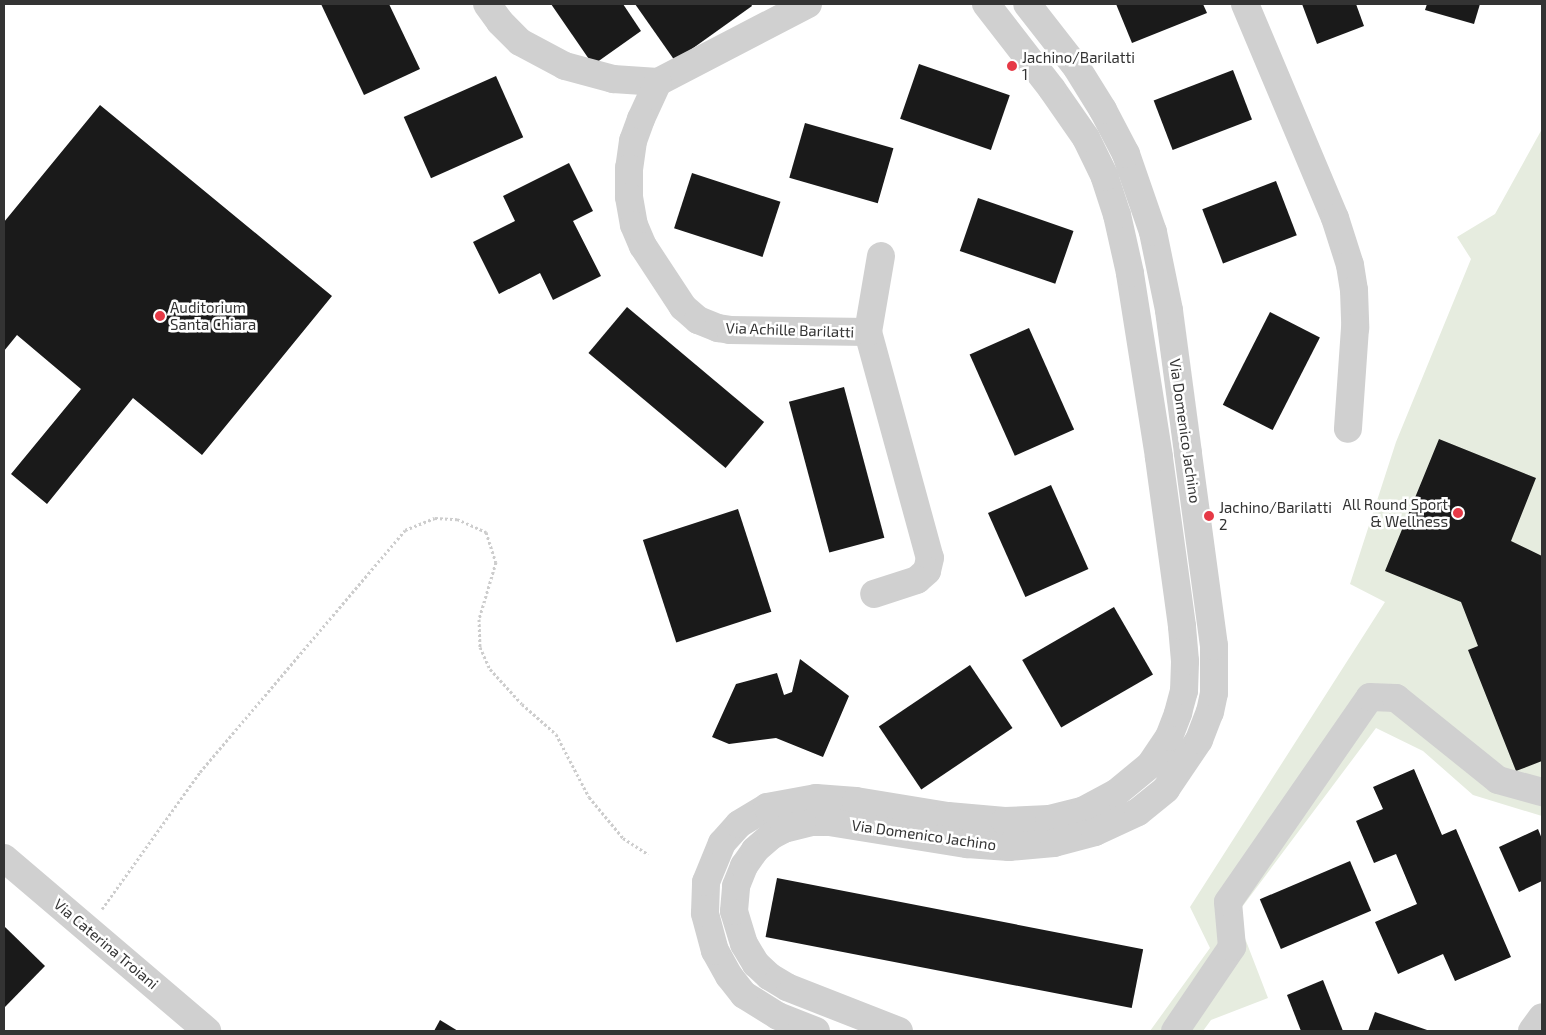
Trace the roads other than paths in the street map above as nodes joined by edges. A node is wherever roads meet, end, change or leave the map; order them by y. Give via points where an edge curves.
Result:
1 (486, 4) edge
2 (808, 4) edge
3 (986, 4) edge
4 (1027, 4) edge
5 (1245, 4) edge
6 (1050, 17) edge
7 (1033, 64) junction
8 (658, 82) junction
9 (881, 256) dead end
10 (868, 332) junction
11 (1348, 429) dead end
12 (1186, 434) junction
13 (1156, 436) junction
14 (874, 594) dead end
15 (1542, 792) edge
16 (4, 858) edge
17 (1542, 1017) edge
18 (207, 1031) edge
19 (816, 1031) edge
20 (899, 1031) edge
21 (1175, 1031) edge
22 (1532, 1031) edge

1 - 8 street via 515,38 556,62 604,78
2 - 8 street
3 - 7 street, Via Domenico Jachino
4 - 6 street, Via Domenico Jachino
5 - 11 street via 1335,218 1350,265 1355,328
6 - 7 street via 1043,49
6 - 12 street, Via Domenico Jachino via 1104,110 1141,194 1163,277
7 - 13 street, Via Domenico Jachino via 1083,133 1109,189 1130,273
8 - 10 street, Via Achille Barilatti via 633,141 629,196 634,224 643,246 683,307 698,320 723,329
9 - 10 street, Via Achille Barilatti
10 - 14 street, Via Achille Barilatti via 930,558 927,571 917,580
12 - 13 street
12 - 20 street, Via Domenico Jachino via 1214,646 1215,683 1210,712 1199,740 1184,766 1157,798 1138,812 1103,828 1067,840 1025,846 975,844 828,822 797,824 762,843 744,866 735,892 735,918 748,953 763,970 795,991
13 - 19 street, Via Domenico Jachino via 1182,626 1185,673 1174,727 1142,772 1099,804 1060,817 1005,821 948,816 850,800 807,799 760,810 738,824 722,843 708,875 704,905 708,930 720,960 734,983 753,1001 778,1016
15 - 21 street via 1498,780 1396,698 1370,697 1228,902 1232,947
16 - 18 street, Via Caterina Troiani
17 - 22 street

